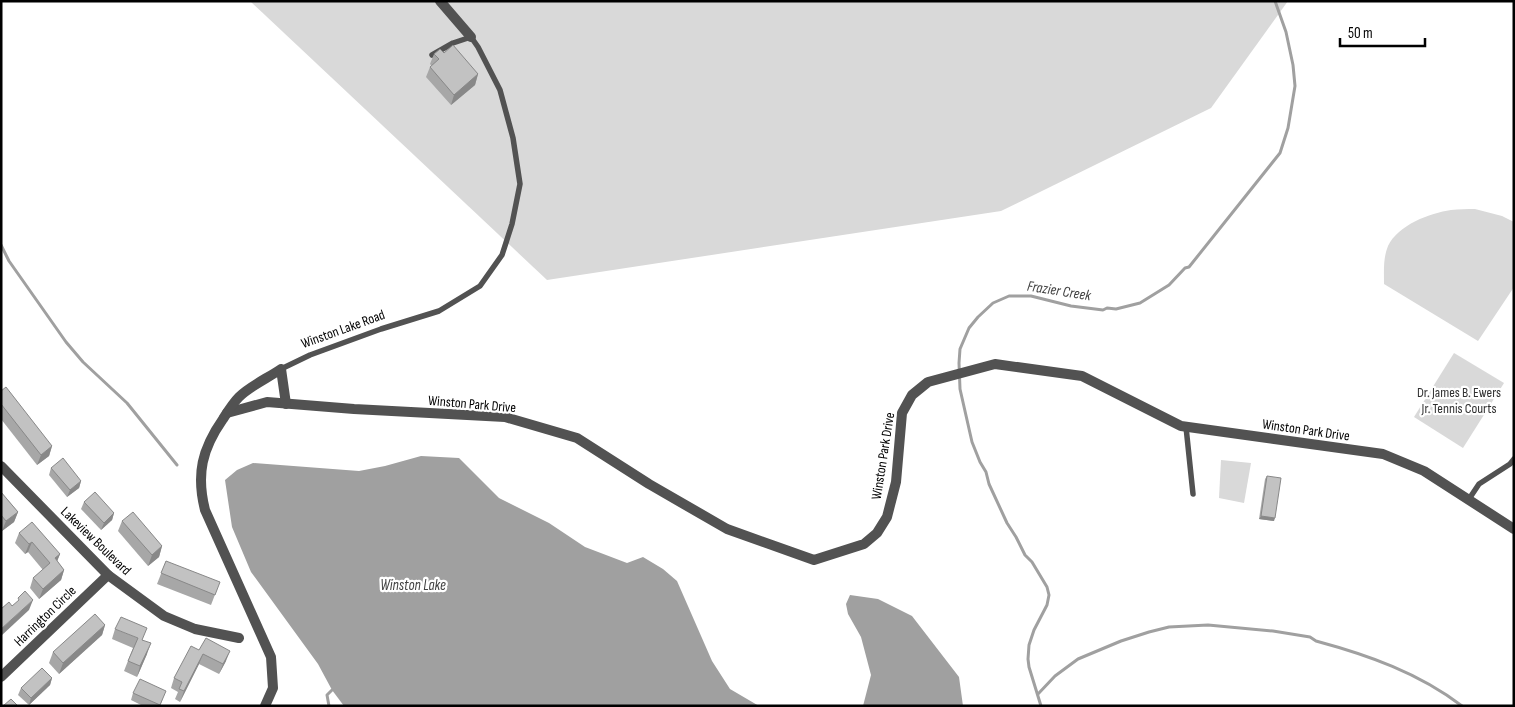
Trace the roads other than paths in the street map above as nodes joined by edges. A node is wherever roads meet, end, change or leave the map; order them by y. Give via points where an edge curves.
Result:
1 (440, 1) edge
2 (471, 37) junction
3 (432, 55) edge
4 (281, 369) junction
5 (286, 404) junction
6 (227, 413) junction
7 (1186, 427) junction
8 (1514, 459) edge
9 (1, 466) edge
10 (1193, 494) dead end
11 (1469, 499) junction
12 (1514, 529) edge
13 (108, 575) junction
14 (239, 638) dead end
15 (1, 677) edge
16 (264, 706) edge

1 - 2 street, Winston Lake Road
2 - 3 lane
2 - 4 lane, Winston Lake Road via 500,90 520,184 502,255 480,286 439,311 310,355
4 - 5 street
4 - 6 street, Winston Lake Road via 240,396
5 - 6 street, Winston Park Drive via 267,402
5 - 7 street, Winston Park Drive via 506,417 577,438 727,529 814,560 864,544 878,533 887,517 896,482 902,413 912,394 928,382 995,364 1082,376
6 - 16 street, Winston Lake Road via 211,437 203,459 201,495 212,530 271,657 273,688
7 - 10 lane
7 - 11 street, Winston Park Drive via 1383,454 1424,471
8 - 11 lane via 1479,484
9 - 13 street, Lakeview Boulevard
11 - 12 street, Winston Park Drive
13 - 14 street, Lakeview Boulevard via 164,616 195,629
13 - 15 street, Harrington Circle

